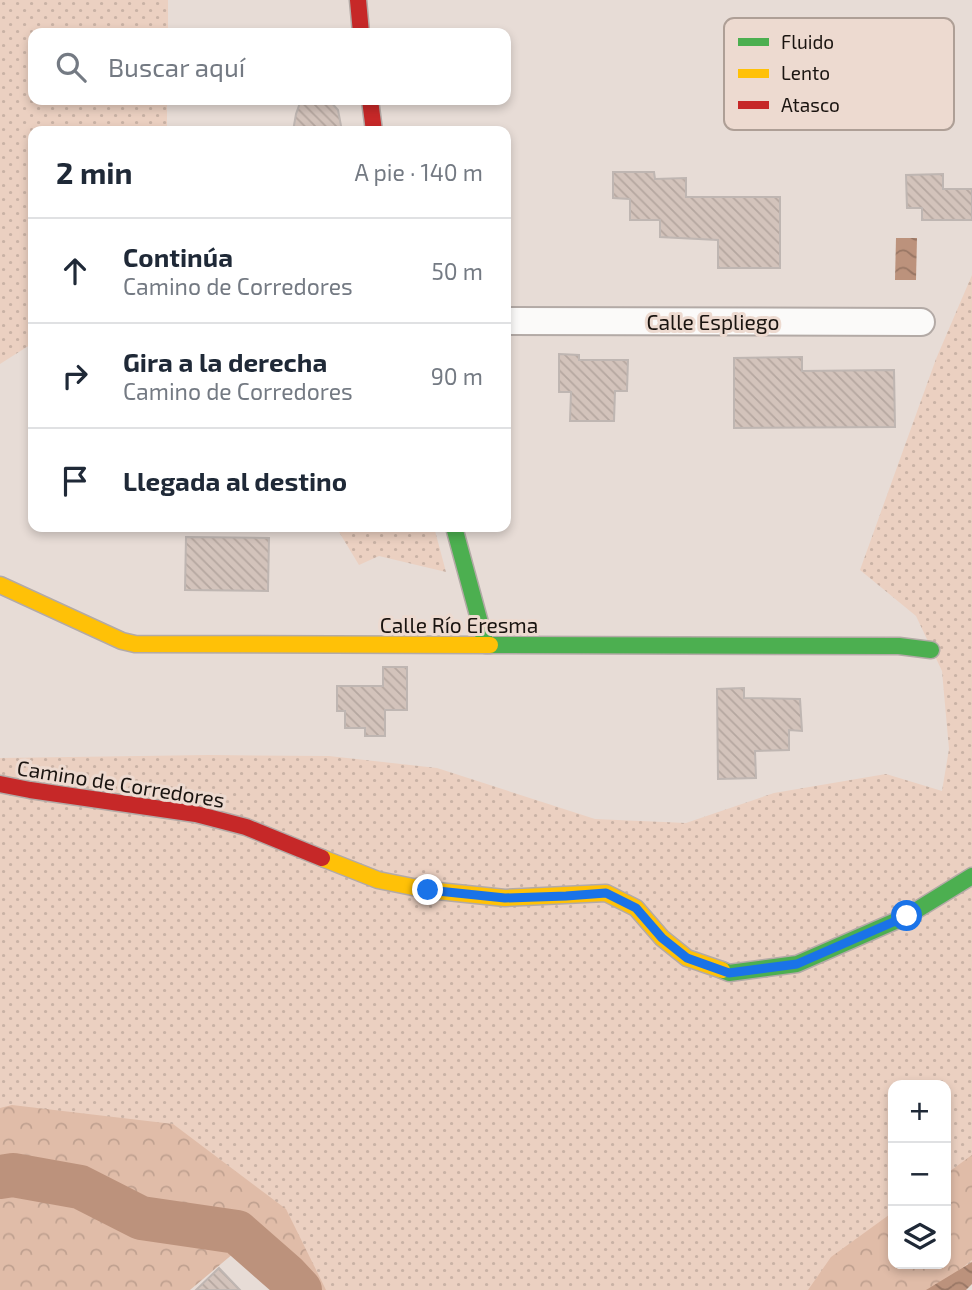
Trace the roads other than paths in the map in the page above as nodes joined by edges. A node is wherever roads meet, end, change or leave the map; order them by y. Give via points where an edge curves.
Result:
1 (358, 0) edge
2 (361, 28) edge
3 (371, 105) edge
4 (373, 126) edge
5 (511, 321) edge
6 (920, 322) dead end
7 (455, 532) edge
8 (0, 585) edge
9 (486, 645) junction
10 (931, 650) dead end
11 (0, 784) edge
12 (972, 876) edge

1 - 2 street
3 - 4 street
5 - 6 street, Calle Espliego
7 - 9 street
8 - 9 street, Calle Río Eresma via 135,644
9 - 10 street, Calle Río Eresma via 899,646
11 - 12 street, Camino de Corredores via 196,814 246,827 379,880 428,890 505,898 606,893 636,908 687,958 729,973 797,964 907,916

